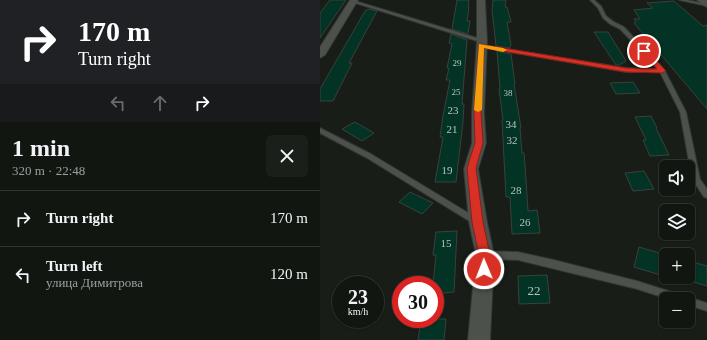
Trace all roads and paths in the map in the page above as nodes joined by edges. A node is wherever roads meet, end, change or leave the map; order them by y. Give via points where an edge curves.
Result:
1 (353, 0) edge
2 (481, 0) edge
3 (592, 0) edge
4 (681, 0) edge
5 (702, 0) edge
6 (707, 4) edge
7 (481, 43) junction
8 (320, 55) edge
9 (662, 71) junction
10 (320, 130) edge
11 (707, 195) edge
12 (478, 222) junction
13 (485, 255) junction
14 (659, 292) edge
15 (695, 304) edge
16 (707, 308) edge
17 (479, 340) edge

1 - 7 lane
1 - 8 street
2 - 7 street
3 - 9 lane via 600,7 604,17 622,28
4 - 6 lane
5 - 6 main road
7 - 9 lane via 626,70
7 - 12 street via 479,143 471,168
9 - 11 lane via 683,112 696,179
10 - 12 lane via 369,156
12 - 13 street
13 - 14 lane via 518,256
13 - 17 street
15 - 16 lane

